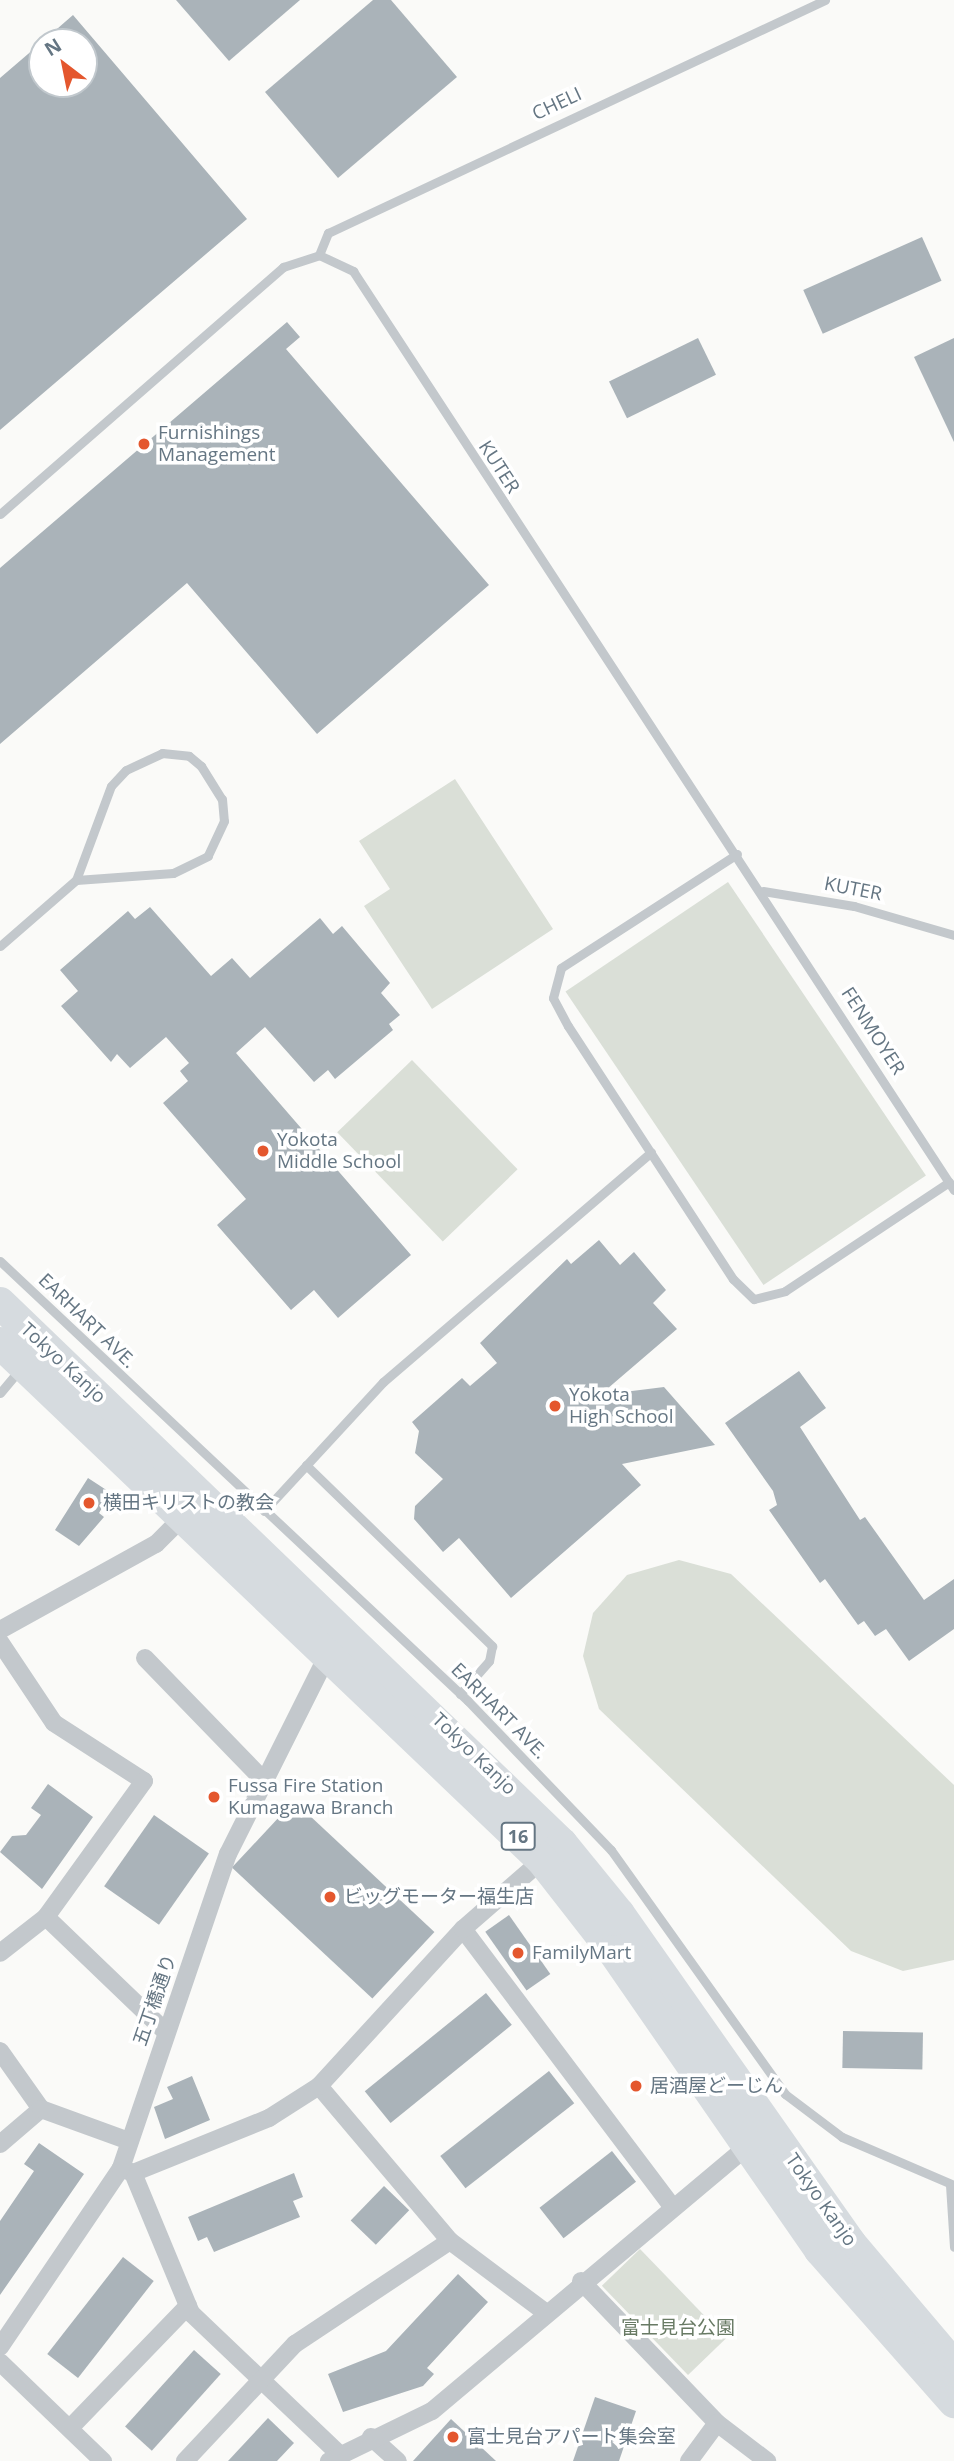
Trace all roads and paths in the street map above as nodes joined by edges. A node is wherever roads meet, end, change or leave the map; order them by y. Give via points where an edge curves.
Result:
1 (825, 0) edge
2 (319, 256) junction
3 (0, 514) edge
4 (737, 854) junction
5 (76, 880) junction
6 (763, 891) junction
7 (954, 935) edge
8 (0, 946) edge
9 (651, 1152) junction
10 (952, 1186) edge
11 (0, 1261) edge
12 (0, 1303) edge
13 (0, 1343) edge
14 (23, 1365) junction
15 (0, 1393) edge
16 (306, 1465) junction
17 (264, 1511) junction
18 (180, 1520) junction
19 (0, 1630) edge
20 (0, 1642) edge
21 (337, 1643) junction
22 (145, 1658) dead end
23 (460, 1694) junction
24 (264, 1781) junction
25 (542, 1860) junction
26 (46, 1917) junction
27 (463, 1929) junction
28 (0, 1953) edge
29 (166, 2032) junction
30 (0, 2051) edge
31 (319, 2085) junction
32 (41, 2109) junction
33 (130, 2141) junction
34 (0, 2144) edge
35 (750, 2146) junction
36 (127, 2171) junction
37 (952, 2185) edge
38 (672, 2206) junction
39 (450, 2241) junction
40 (954, 2247) edge
41 (581, 2281) junction
42 (188, 2306) junction
43 (545, 2312) junction
44 (0, 2347) edge
45 (0, 2362) edge
46 (954, 2366) edge
47 (261, 2380) junction
48 (954, 2402) edge
49 (717, 2423) junction
50 (69, 2428) junction
51 (371, 2437) junction
52 (333, 2456) edge
53 (103, 2461) edge
54 (185, 2461) edge
55 (398, 2461) edge
56 (689, 2461) edge
57 (767, 2461) edge

1 - 2 lane, CHELI via 328,233
2 - 3 lane via 282,267
2 - 4 lane, KUTER via 353,271 582,629
4 - 6 lane, KUTER
4 - 9 lane via 561,968 555,988 553,998 568,1026
5 - 5 lane via 99,810 126,770 162,753 189,756 201,766 222,799 224,821 208,856 173,873
5 - 8 lane
6 - 7 lane, KUTER via 867,909
6 - 10 lane, FENMOYER
9 - 10 lane via 733,1279 754,1299 785,1291
9 - 16 lane via 383,1382
11 - 17 lane, EARHART AVE.
12 - 21 highway, Tokyo Kanjo / 16
13 - 14 highway, Tokyo Kanjo / 16
14 - 15 lane
14 - 18 highway, Tokyo Kanjo / 16
16 - 17 lane
16 - 23 lane via 492,1646 489,1661
17 - 23 lane, EARHART AVE.
18 - 19 street via 156,1544
18 - 21 highway, Tokyo Kanjo / 16
20 - 26 street via 54,1723 144,1781
21 - 24 street, 五丁橋通り
21 - 25 highway, Tokyo Kanjo / 16
21 - 46 highway, Tokyo Kanjo / 16 via 518,1796 593,1880 851,2244
22 - 24 street
23 - 37 lane, EARHART AVE. via 611,1850 785,2094 842,2137
24 - 29 street, 五丁橋通り via 228,1854
25 - 27 street
25 - 35 highway, Tokyo Kanjo / 16
26 - 28 street
26 - 29 street
27 - 31 street
27 - 38 street
29 - 33 street, 五丁橋通り
30 - 32 street
31 - 36 street via 269,2118
31 - 39 street
32 - 33 street
32 - 34 street
33 - 36 street, 五丁橋通り
35 - 38 street
35 - 48 highway, Tokyo Kanjo / 16 via 820,2250
36 - 42 street
36 - 44 street, 五丁橋通り
37 - 40 lane
38 - 41 street
39 - 43 street
39 - 47 street via 295,2344
41 - 43 street
41 - 49 street
42 - 47 street
42 - 50 street
43 - 51 street via 432,2411
45 - 50 street
47 - 52 street
47 - 54 street
49 - 56 street
49 - 57 street
50 - 53 street
51 - 52 street
51 - 55 street

